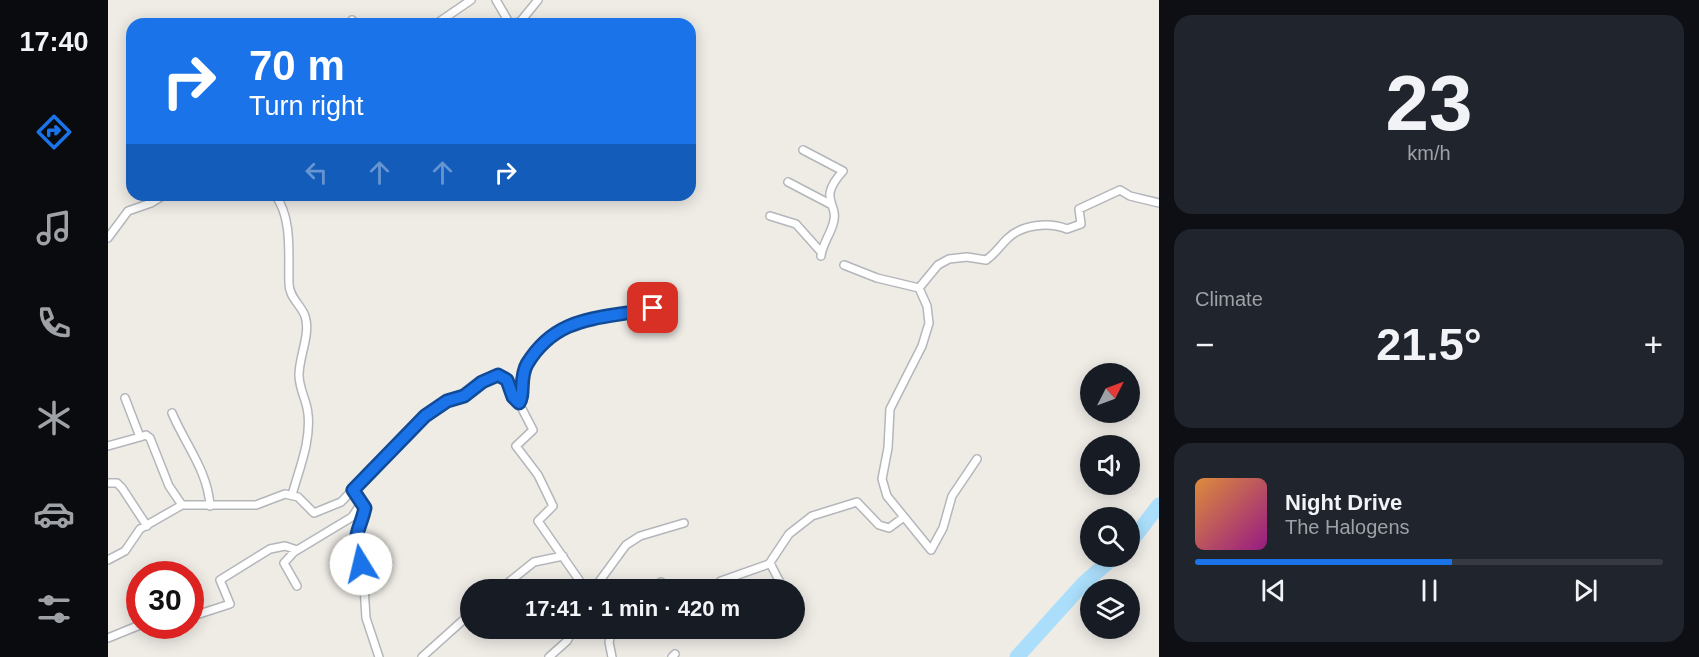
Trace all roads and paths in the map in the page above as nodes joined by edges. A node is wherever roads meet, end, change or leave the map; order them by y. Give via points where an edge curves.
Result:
1 (471, 0) edge
2 (496, 0) edge
3 (538, 0) edge
4 (445, 18) edge
5 (506, 18) edge
6 (523, 18) edge
7 (803, 150) dead end
8 (788, 182) dead end
9 (155, 201) edge
10 (278, 201) edge
11 (1159, 203) edge
12 (830, 204) junction
13 (770, 216) dead end
14 (108, 238) edge
15 (844, 265) dead end
16 (919, 288) junction
17 (666, 306) dead end
18 (125, 398) dead end
19 (519, 403) junction
20 (172, 413) dead end
21 (140, 437) junction
22 (108, 446) edge
23 (977, 459) dead end
24 (108, 483) edge
25 (353, 490) junction
26 (292, 495) junction
27 (362, 502) junction
28 (182, 506) junction
29 (210, 506) junction
30 (904, 517) junction
31 (684, 524) dead end
32 (147, 526) junction
33 (297, 550) junction
34 (563, 556) junction
35 (108, 560) edge
36 (770, 563) junction
37 (513, 579) edge
38 (579, 579) edge
39 (601, 579) edge
40 (726, 579) edge
41 (778, 579) edge
42 (297, 586) dead end
43 (204, 612) edge
44 (460, 623) edge
45 (126, 631) edge
46 (108, 638) edge
47 (568, 639) edge
48 (610, 639) edge
49 (380, 657) edge
50 (422, 657) edge
51 (549, 657) edge
52 (612, 657) edge

1 - 4 street
2 - 5 street
3 - 6 street
7 - 12 street via 843,171 831,187
8 - 12 street
9 - 14 street via 128,211
10 - 26 street via 286,219 288,286 305,315 306,330 299,374 300,393 309,412 307,443
11 - 16 street via 1120,190 1114,192 1079,209 1081,224 1067,229 1054,224 1024,229 1011,235 986,260 957,258 938,265
12 - 13 street via 834,222 821,254 803,229
15 - 16 street
16 - 30 street via 929,323 922,346 890,409 888,448 882,470 884,491
17 - 19 street via 562,327 528,363 522,375
18 - 21 street
19 - 25 street via 507,380 498,375 491,377 425,416
19 - 34 street via 533,430 516,446 538,475 553,506 538,521
20 - 29 street via 196,459 209,492
21 - 22 street
21 - 28 street via 150,438 169,486
23 - 30 street via 952,496 943,528 931,550
24 - 32 street via 117,483
25 - 26 street via 341,502 314,513
25 - 27 street
26 - 29 street via 256,505
27 - 33 street via 352,517
27 - 49 street via 365,511 356,540 363,571 366,618
28 - 29 street
28 - 32 street
30 - 36 street via 889,528 879,525 857,502 818,513 789,534
31 - 39 street via 640,536 626,545
32 - 35 street via 136,533 125,551
33 - 42 street via 284,563
33 - 43 street via 285,546 270,549 220,580 230,604
34 - 37 street via 534,562
34 - 38 street
36 - 40 street
36 - 41 street
44 - 50 street
45 - 46 street
47 - 51 street
48 - 52 street

